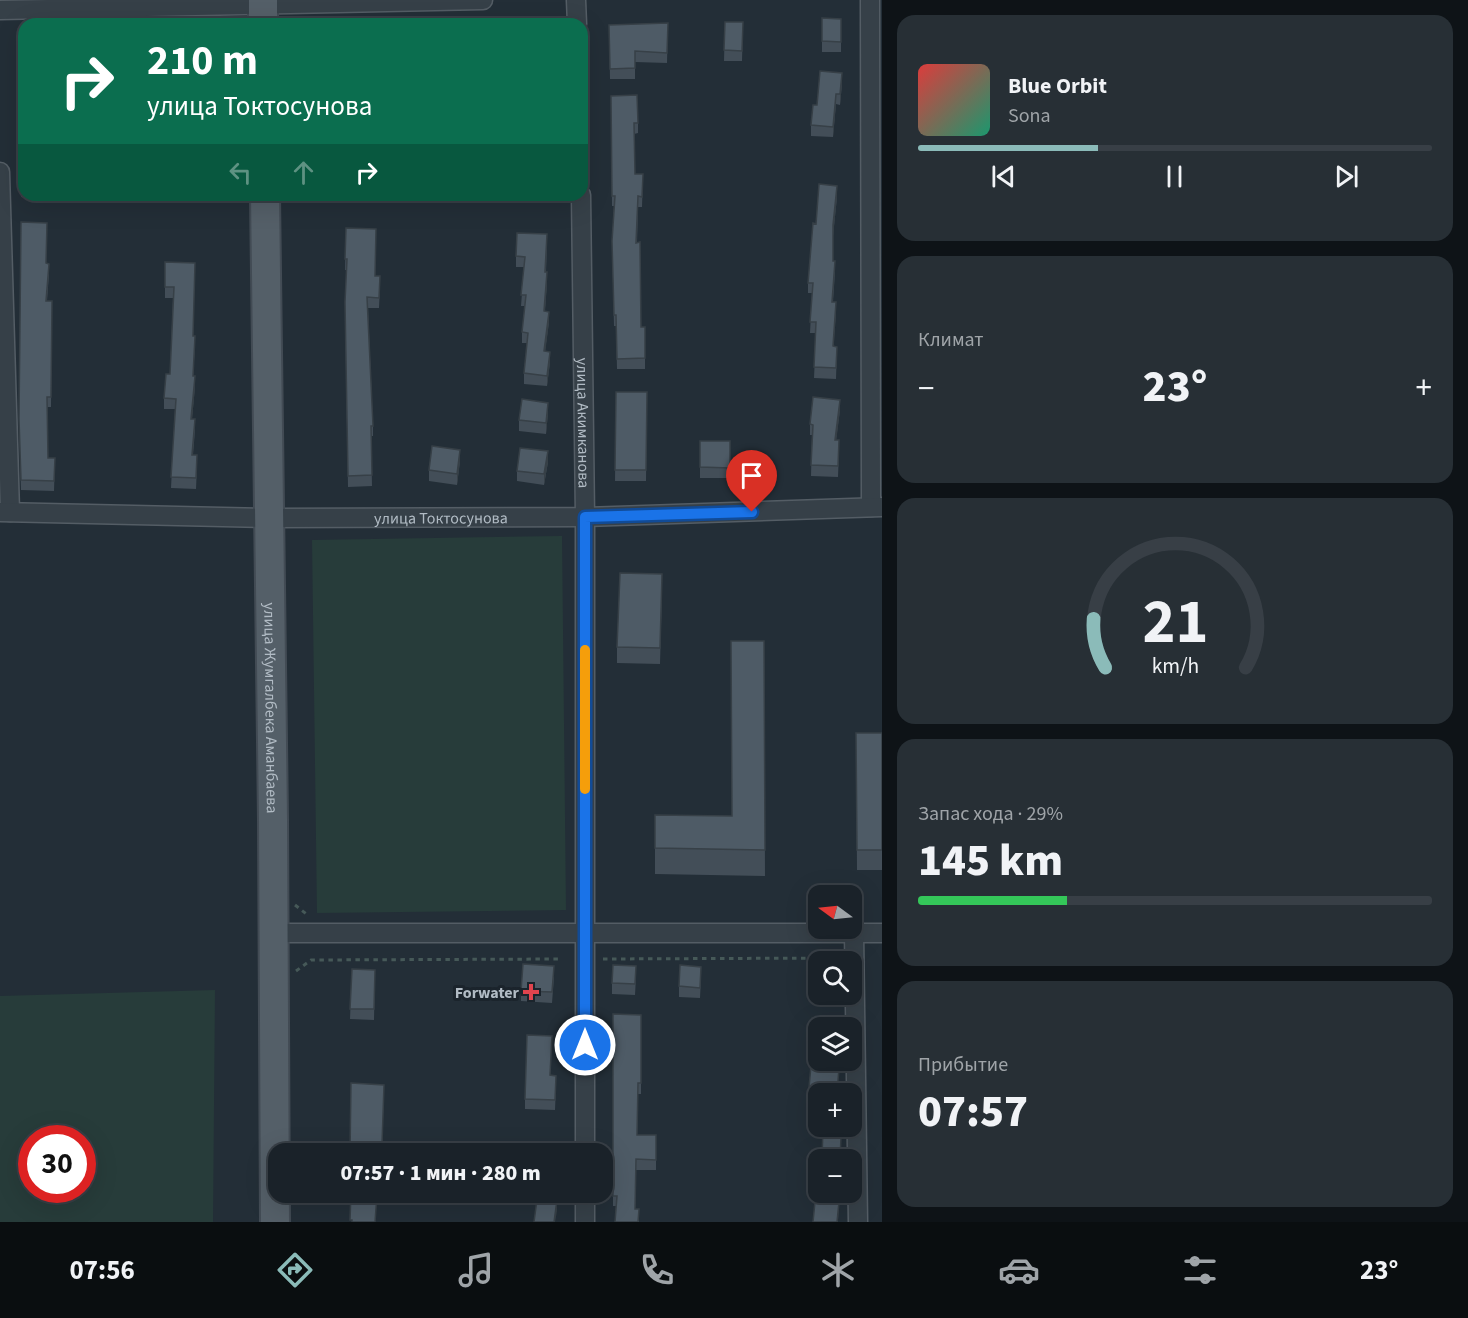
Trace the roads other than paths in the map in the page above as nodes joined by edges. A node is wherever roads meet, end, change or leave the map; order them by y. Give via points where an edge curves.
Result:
1 (483, 0) edge
2 (576, 0) edge
3 (870, 0) edge
4 (263, 9) edge
5 (0, 10) edge
6 (577, 18) edge
7 (0, 172) edge
8 (265, 201) edge
9 (581, 201) edge
10 (876, 507) edge
11 (5, 512) edge
12 (585, 517) junction
13 (270, 518) junction
14 (274, 933) junction
15 (585, 933) junction
16 (808, 933) edge
17 (862, 933) edge
18 (882, 933) edge
19 (854, 939) edge
20 (585, 1143) edge
21 (585, 1203) edge
22 (275, 1222) edge
23 (585, 1222) edge
24 (858, 1222) edge

1 - 4 street
2 - 6 street
3 - 10 street
4 - 5 street
7 - 11 street
8 - 13 main road, улица Жумгалбека Аманбаева
9 - 12 street, улица Акимканова
10 - 12 street, улица Токтосунова
11 - 13 street, улица Токтосунова
12 - 13 street, улица Токтосунова
12 - 15 street, улица Акимканова
13 - 14 main road, улица Жумгалбека Аманбаева
14 - 15 street
14 - 22 main road, улица Жумгалбека Аманбаева
15 - 16 street
15 - 20 street, улица Акимканова
17 - 18 street
19 - 24 street
21 - 23 street

